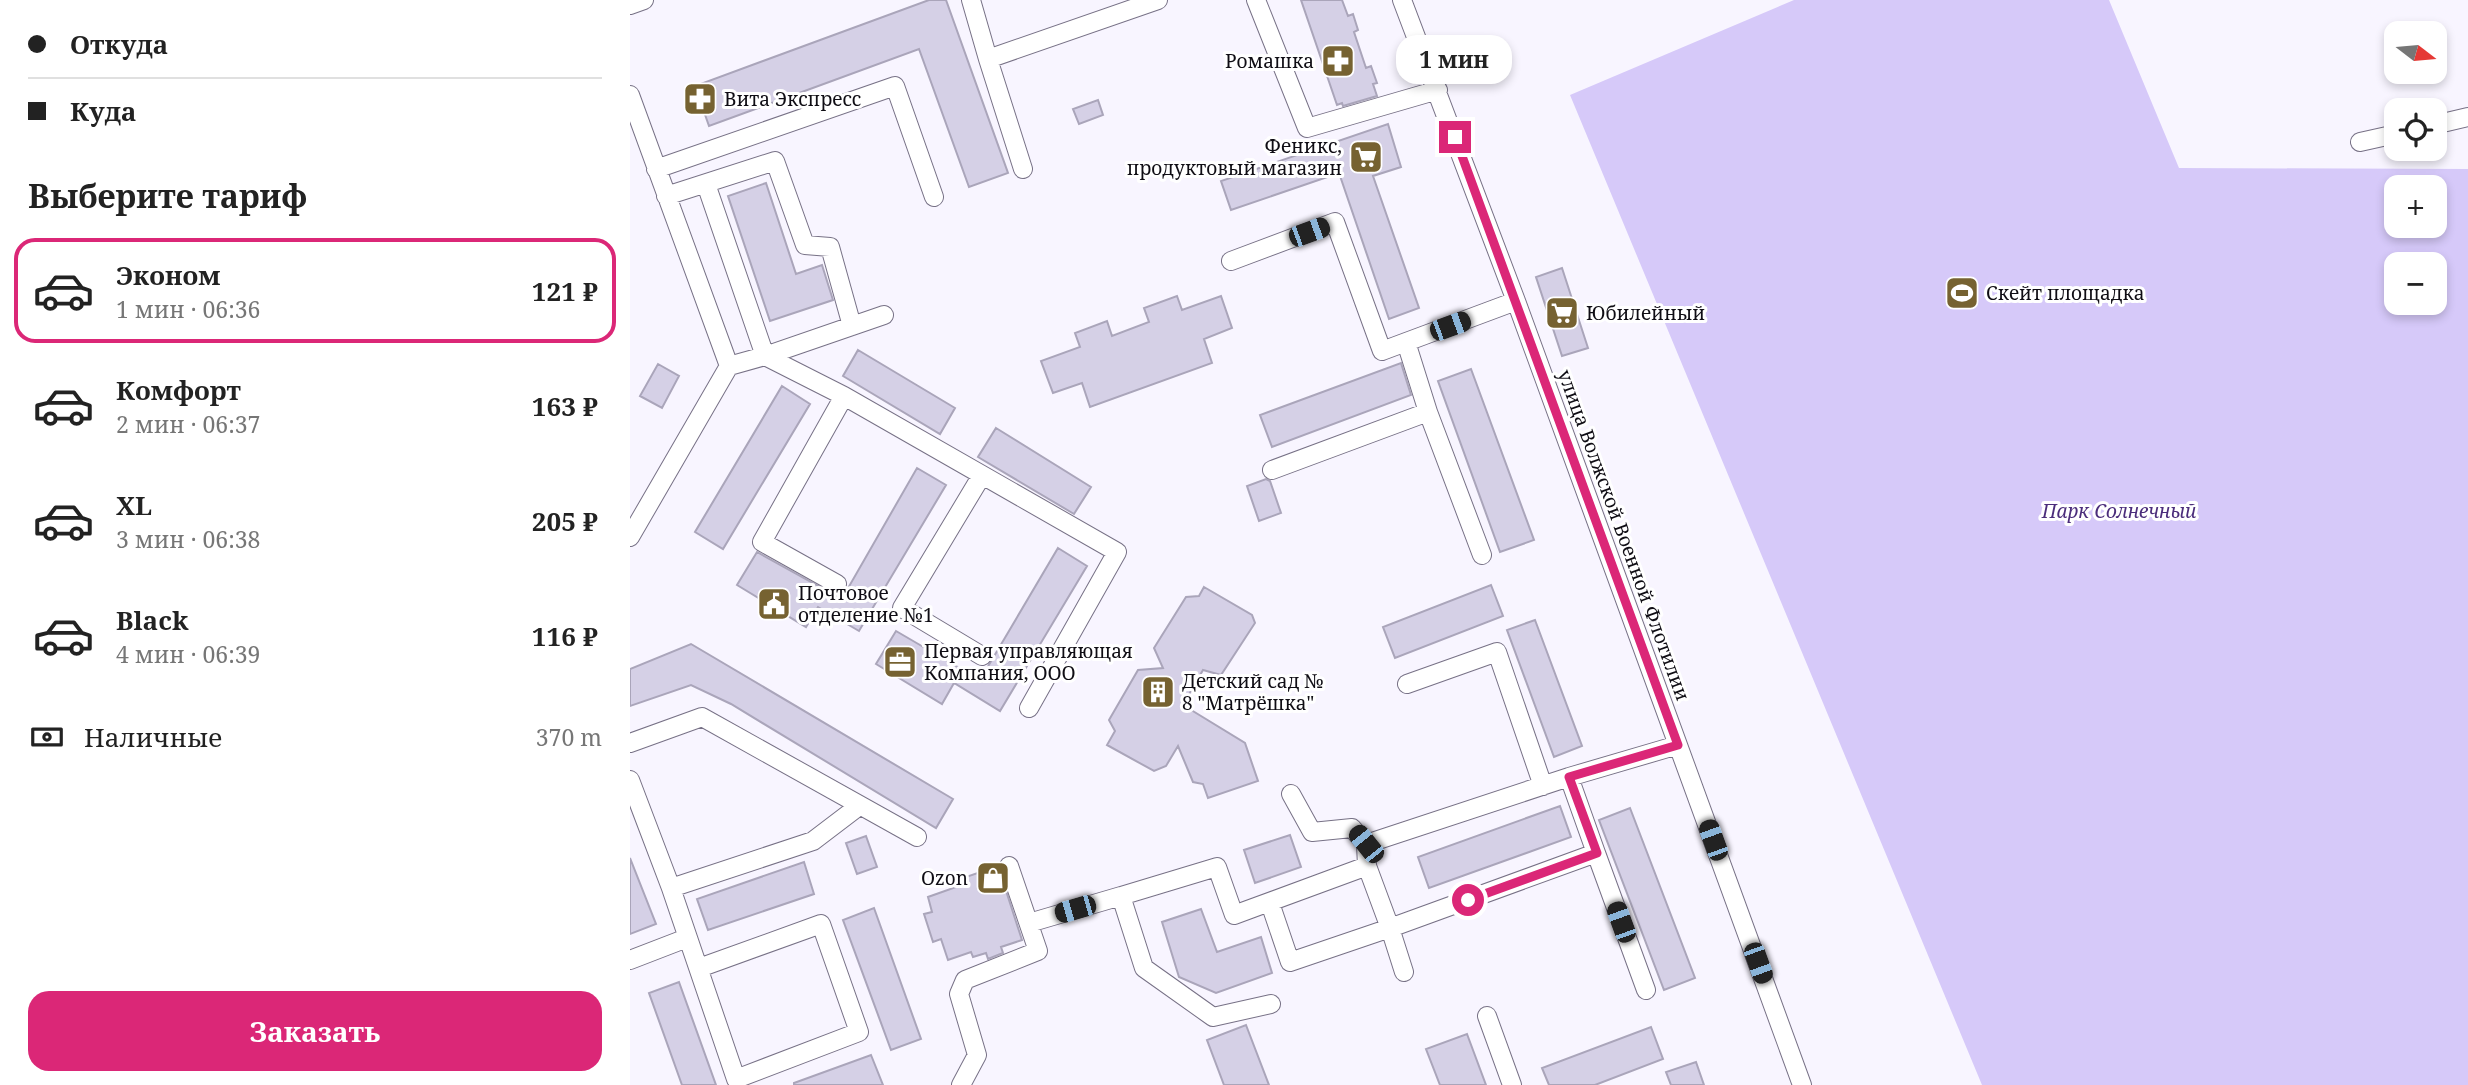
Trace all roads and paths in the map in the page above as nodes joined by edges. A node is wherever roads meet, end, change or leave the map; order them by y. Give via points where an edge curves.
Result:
1 (644, 0) edge
2 (971, 0) edge
3 (1158, 0) edge
4 (1256, 0) edge
5 (1402, 0) edge
6 (630, 5) edge
7 (988, 59) junction
8 (1438, 90) junction
9 (630, 95) edge
10 (2468, 117) edge
11 (2447, 122) edge
12 (2384, 137) edge
13 (2360, 142) dead end
14 (656, 169) junction
15 (1023, 169) dead end
16 (705, 184) junction
17 (666, 196) junction
18 (934, 197) dead end
19 (1231, 261) dead end
20 (1516, 301) junction
21 (884, 315) dead end
22 (852, 326) junction
23 (1406, 342) junction
24 (765, 356) junction
25 (729, 366) junction
26 (844, 396) junction
27 (1428, 412) junction
28 (1272, 470) dead end
29 (982, 475) junction
30 (630, 537) edge
31 (1482, 555) dead end
32 (837, 584) dead end
33 (982, 656) dead end
34 (1407, 684) dead end
35 (1029, 708) dead end
36 (630, 743) edge
37 (1678, 745) junction
38 (1569, 777) junction
39 (630, 780) edge
40 (1543, 786) junction
41 (1291, 794) dead end
42 (859, 806) junction
43 (917, 837) dead end
44 (1366, 844) junction
45 (1597, 853) junction
46 (1009, 866) dead end
47 (1367, 866) junction
48 (671, 888) junction
49 (1121, 896) junction
50 (1270, 903) junction
51 (1029, 923) junction
52 (1390, 928) junction
53 (687, 938) junction
54 (630, 960) edge
55 (699, 968) junction
56 (1404, 972) dead end
57 (1646, 990) dead end
58 (1271, 1004) dead end
59 (1486, 1016) dead end
60 (961, 1085) edge
61 (1512, 1085) edge
62 (1802, 1085) edge

1 - 6 street
2 - 7 street
3 - 7 street
4 - 8 street via 1307,128
5 - 8 street, улица Волжской Военной Флотилии
7 - 15 street
8 - 20 street, улица Волжской Военной Флотилии
9 - 14 street
10 - 11 street
12 - 13 street
14 - 17 street
14 - 18 street via 895,86
16 - 17 street
16 - 22 street via 775,161 805,245 830,247
16 - 24 street
17 - 25 street
19 - 23 street via 1335,222 1382,351
20 - 23 street
20 - 37 street, улица Волжской Военной Флотилии
21 - 22 street
22 - 24 street
23 - 27 street
24 - 25 street
24 - 26 street
25 - 30 street
26 - 29 street
26 - 32 street via 762,542
27 - 28 street
27 - 31 street
29 - 33 street via 902,608
29 - 35 street via 1117,552
34 - 40 street via 1497,652
36 - 42 street via 702,717
37 - 38 street
37 - 62 street, улица Волжской Военной Флотилии
38 - 40 street
38 - 45 street
39 - 48 street
40 - 44 street
41 - 44 street via 1312,832 1352,828
42 - 43 street
42 - 48 street via 813,841
44 - 47 street
45 - 52 street
45 - 57 street
46 - 51 street
47 - 50 street
47 - 52 street
48 - 53 street
49 - 50 street via 1217,867 1234,915
49 - 51 street
49 - 58 street via 1144,968 1213,1017
50 - 52 street via 1290,962
51 - 60 street via 1038,951 965,980 959,994 977,1055
52 - 56 street
53 - 54 street
53 - 55 street
55 - 55 street via 736,1079 859,1032 821,924
59 - 61 street

